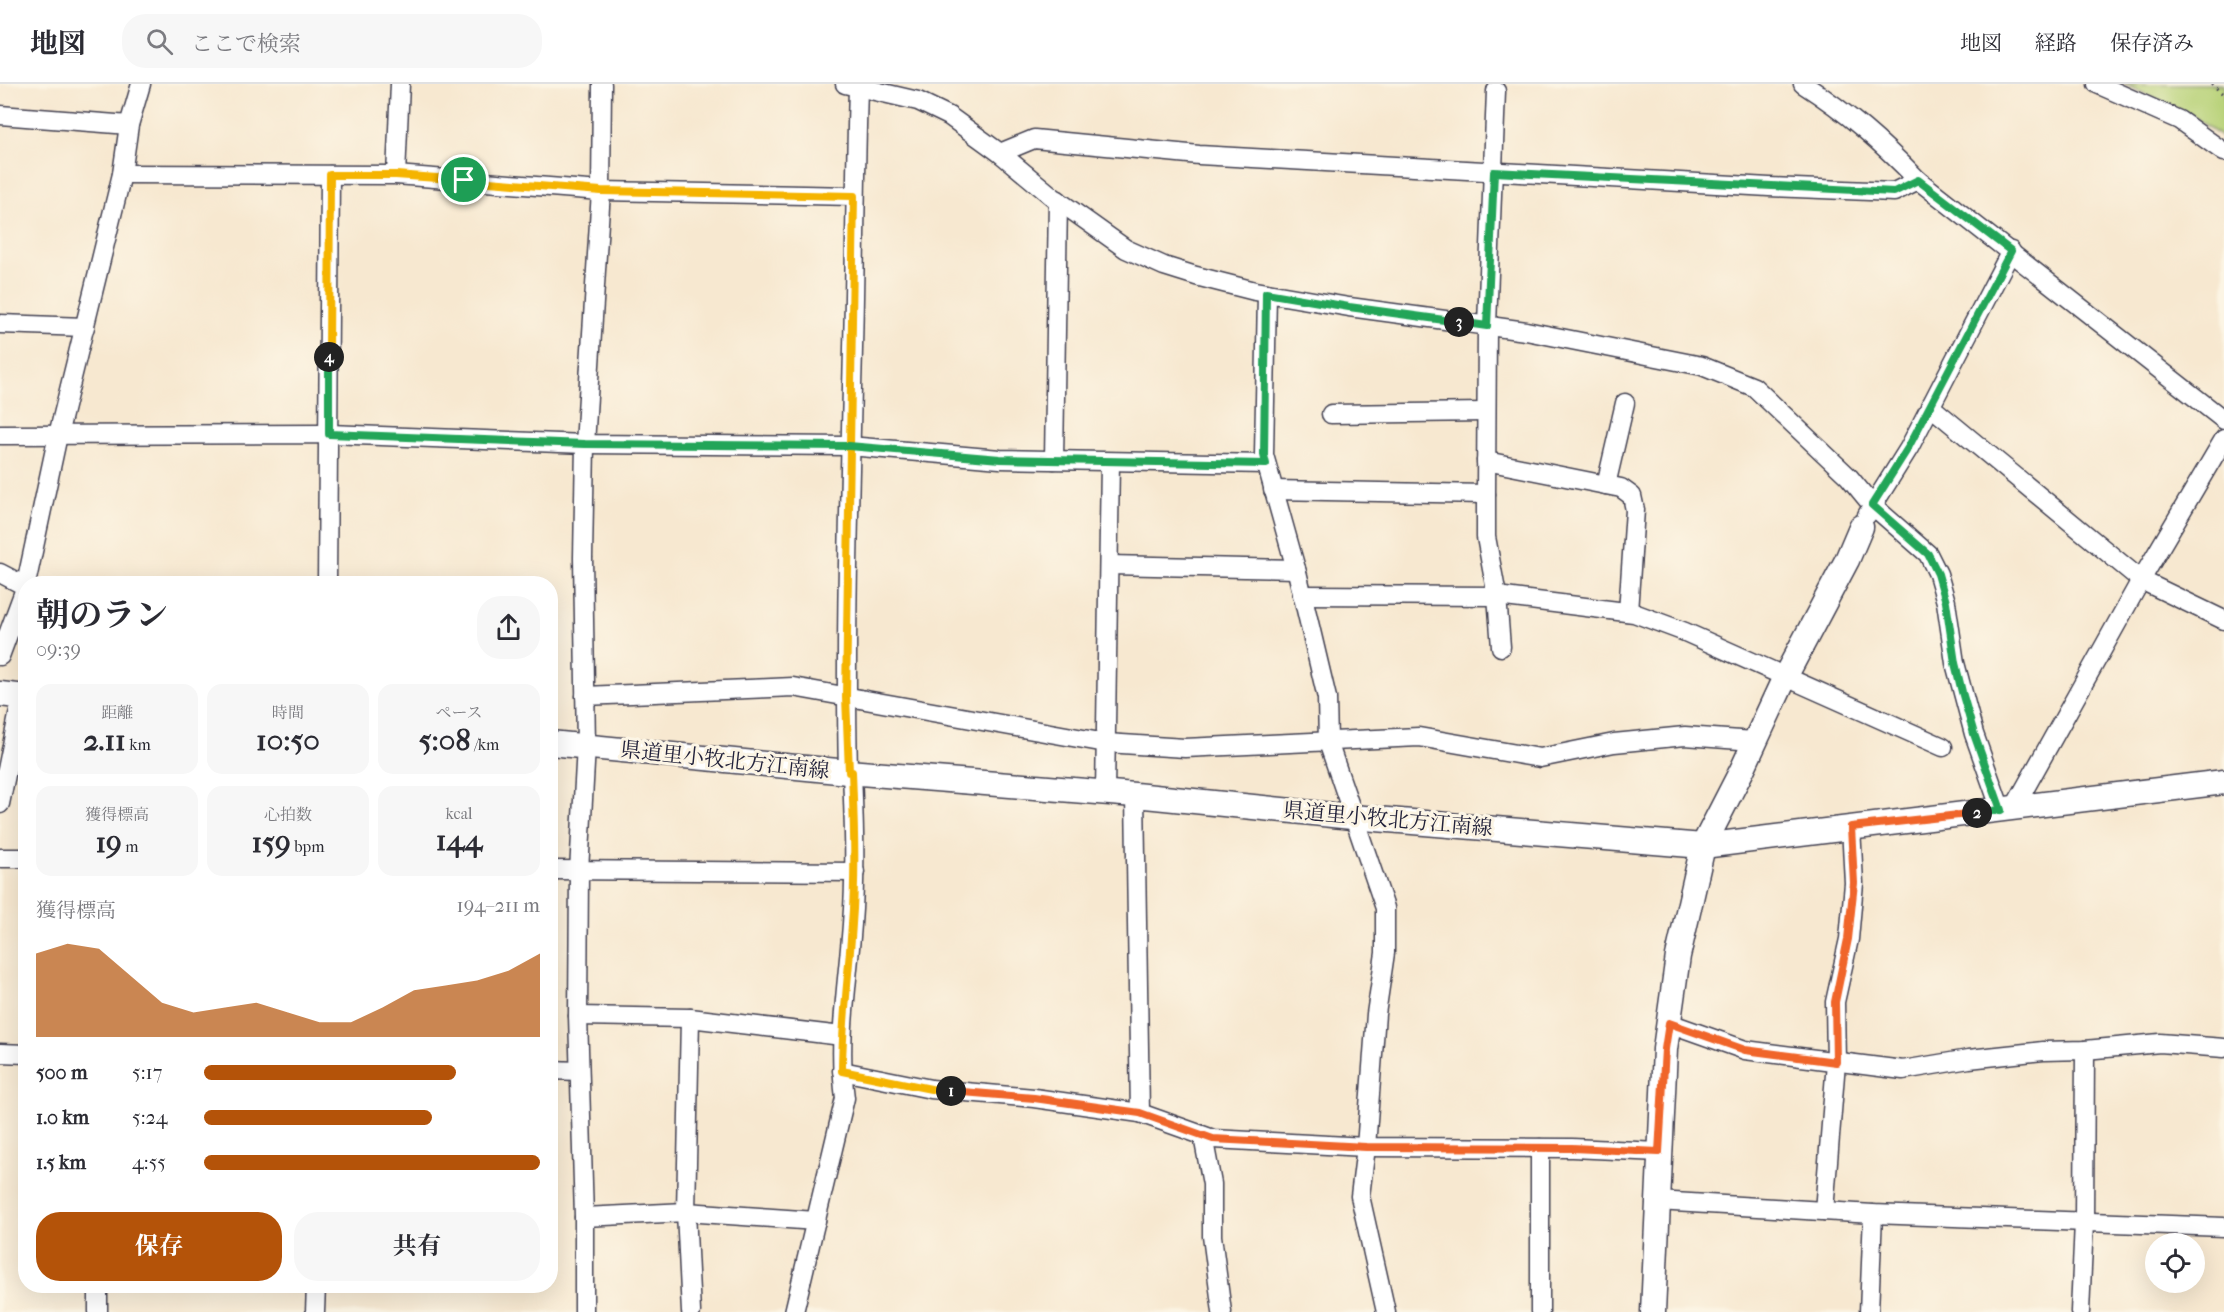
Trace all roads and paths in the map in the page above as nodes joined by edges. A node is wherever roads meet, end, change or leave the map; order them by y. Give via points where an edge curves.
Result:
1 (141, 84) edge
2 (400, 84) edge
3 (602, 84) edge
4 (1803, 84) edge
5 (2097, 84) edge
6 (2212, 84) edge
7 (851, 86) edge
8 (1496, 91) dead end
9 (2224, 95) edge
10 (0, 115) edge
11 (129, 125) junction
12 (2224, 152) edge
13 (1000, 153) junction
14 (1494, 172) junction
15 (122, 174) junction
16 (330, 175) junction
17 (396, 175) junction
18 (1918, 180) junction
19 (601, 191) junction
20 (854, 196) junction
21 (1058, 200) junction
22 (2011, 251) junction
23 (1266, 293) junction
24 (0, 324) edge
25 (1487, 326) junction
26 (85, 327) junction
27 (1625, 403) dead end
28 (1930, 406) junction
29 (1486, 412) junction
30 (1331, 414) dead end
31 (2224, 420) edge
32 (329, 434) junction
33 (0, 435) edge
34 (58, 435) junction
35 (2224, 439) edge
36 (585, 444) junction
37 (849, 446) junction
38 (1054, 460) junction
39 (1486, 461) junction
40 (1110, 462) junction
41 (1266, 464) junction
42 (1606, 484) junction
43 (1273, 490) junction
44 (1486, 494) junction
45 (1872, 505) junction
46 (1861, 527) joint
47 (1109, 566) junction
48 (1296, 569) junction
49 (0, 573) edge
50 (28, 576) edge
51 (327, 576) edge
52 (2140, 580) junction
53 (18, 581) edge
54 (1302, 595) junction
55 (1497, 596) junction
56 (18, 607) edge
57 (1628, 612) junction
58 (2224, 620) edge
59 (1501, 647) dead end
60 (0, 656) edge
61 (1785, 677) junction
62 (16, 695) edge
63 (585, 696) junction
64 (846, 697) junction
65 (1754, 741) junction
66 (1328, 742) junction
67 (1106, 743) junction
68 (558, 744) edge
69 (586, 746) junction
70 (1943, 747) dead end
71 (850, 772) junction
72 (2224, 782) edge
73 (1105, 793) junction
74 (1135, 795) junction
75 (0, 804) edge
76 (2008, 809) junction
77 (1352, 817) junction
78 (1851, 827) junction
79 (1703, 846) junction
80 (0, 858) edge
81 (18, 858) edge
82 (558, 870) edge
83 (579, 871) junction
84 (855, 872) junction
85 (578, 1016) junction
86 (690, 1018) junction
87 (1669, 1023) junction
88 (842, 1036) junction
89 (2224, 1048) edge
90 (2085, 1050) junction
91 (0, 1053) edge
92 (18, 1054) edge
93 (1836, 1062) junction
94 (558, 1070) edge
95 (579, 1071) junction
96 (842, 1071) junction
97 (1140, 1113) junction
98 (1203, 1136) junction
99 (1366, 1147) junction
100 (1540, 1148) junction
101 (1659, 1152) junction
102 (1657, 1201) junction
103 (1824, 1210) junction
104 (686, 1212) junction
105 (1873, 1214) junction
106 (584, 1217) junction
107 (816, 1221) junction
108 (2084, 1222) junction
109 (2224, 1227) edge
110 (98, 1293) edge
111 (316, 1293) edge
112 (98, 1312) edge
113 (315, 1312) edge
114 (584, 1312) edge
115 (691, 1312) edge
116 (794, 1312) edge
117 (1222, 1312) edge
118 (1386, 1312) edge
119 (1540, 1312) edge
120 (1653, 1312) edge
121 (1869, 1312) edge
122 (2080, 1312) edge

1 - 11 street
2 - 17 street
3 - 19 street
4 - 18 street via 1842,109
5 - 12 street via 2180,120
6 - 9 path
7 - 13 street via 918,101 949,116
7 - 20 street
8 - 14 street
10 - 11 street
11 - 15 street
13 - 14 street via 1034,140 1199,155
13 - 21 street
14 - 18 street via 1894,192
14 - 25 street
15 - 16 street
15 - 26 street
16 - 17 street
16 - 32 street
17 - 19 street
18 - 22 street
19 - 20 street
19 - 36 street
20 - 37 street
21 - 23 street via 1126,249 1164,266
21 - 38 street
22 - 28 street
22 - 31 street
23 - 25 street
23 - 41 street
24 - 26 street
25 - 29 street
25 - 45 street via 1702,366 1754,387
26 - 34 street
27 - 42 street
28 - 45 street
28 - 52 street
29 - 30 street
29 - 39 street
32 - 34 street
32 - 36 street
32 - 51 street
33 - 34 street
34 - 50 street
35 - 52 street
36 - 37 street
36 - 63 street
37 - 38 street
37 - 64 street
38 - 40 street
39 - 42 street
39 - 44 street
40 - 41 street
40 - 47 street
41 - 43 street
42 - 57 street via 1632,496 1635,510
43 - 44 street
43 - 48 street
44 - 55 street via 1486,537
45 - 46 street
45 - 76 street via 1928,554 1938,574 1974,734
46 - 61 main road
47 - 48 street
47 - 67 street
48 - 54 street
49 - 53 street
52 - 58 street
52 - 76 street
54 - 55 street
54 - 66 street via 1327,698
55 - 57 street
55 - 59 street
56 - 60 street
57 - 61 street via 1685,632
61 - 65 main road
61 - 70 street
62 - 75 street
63 - 64 street via 793,687
63 - 69 street
64 - 67 street
64 - 71 street
65 - 66 street via 1684,736 1614,743 1540,758 1419,737
65 - 79 main road
66 - 67 street via 1185,748
66 - 77 street
67 - 73 street
68 - 69 main road, 県道里小牧北方江南線
69 - 71 main road, 県道里小牧北方江南線
69 - 83 street
71 - 73 main road, 県道里小牧北方江南線
71 - 84 street
72 - 76 main road, 県道里小牧北方江南線
73 - 74 main road, 県道里小牧北方江南線
74 - 77 main road, 県道里小牧北方江南線
74 - 97 street
76 - 78 main road, 県道里小牧北方江南線
77 - 79 main road, 県道里小牧北方江南線
77 - 99 street via 1385,908 1385,953 1376,1014
78 - 79 main road, 県道里小牧北方江南線
78 - 93 street via 1854,883 1835,1002
79 - 87 main road via 1678,956
80 - 81 street
82 - 83 street
83 - 84 street
83 - 85 street
84 - 88 street
85 - 86 street
85 - 95 street
86 - 88 street
86 - 104 street
87 - 93 street via 1745,1050
87 - 101 main road
88 - 96 street
89 - 90 street via 2160,1043
90 - 93 street via 2043,1051 1903,1070
90 - 108 street
91 - 92 street
93 - 103 street
94 - 95 street
95 - 106 street
96 - 97 street via 931,1089
96 - 107 street via 845,1098
97 - 98 street
98 - 99 street
98 - 117 street via 1212,1184 1212,1236
99 - 100 street
99 - 118 street via 1360,1196
100 - 101 street
100 - 119 street
101 - 102 main road
102 - 103 street
102 - 120 main road
103 - 105 street
104 - 106 street
104 - 107 street
104 - 115 street
105 - 108 street
105 - 121 street
106 - 114 street
107 - 116 street
108 - 109 street
108 - 122 street
110 - 112 street
111 - 113 street

